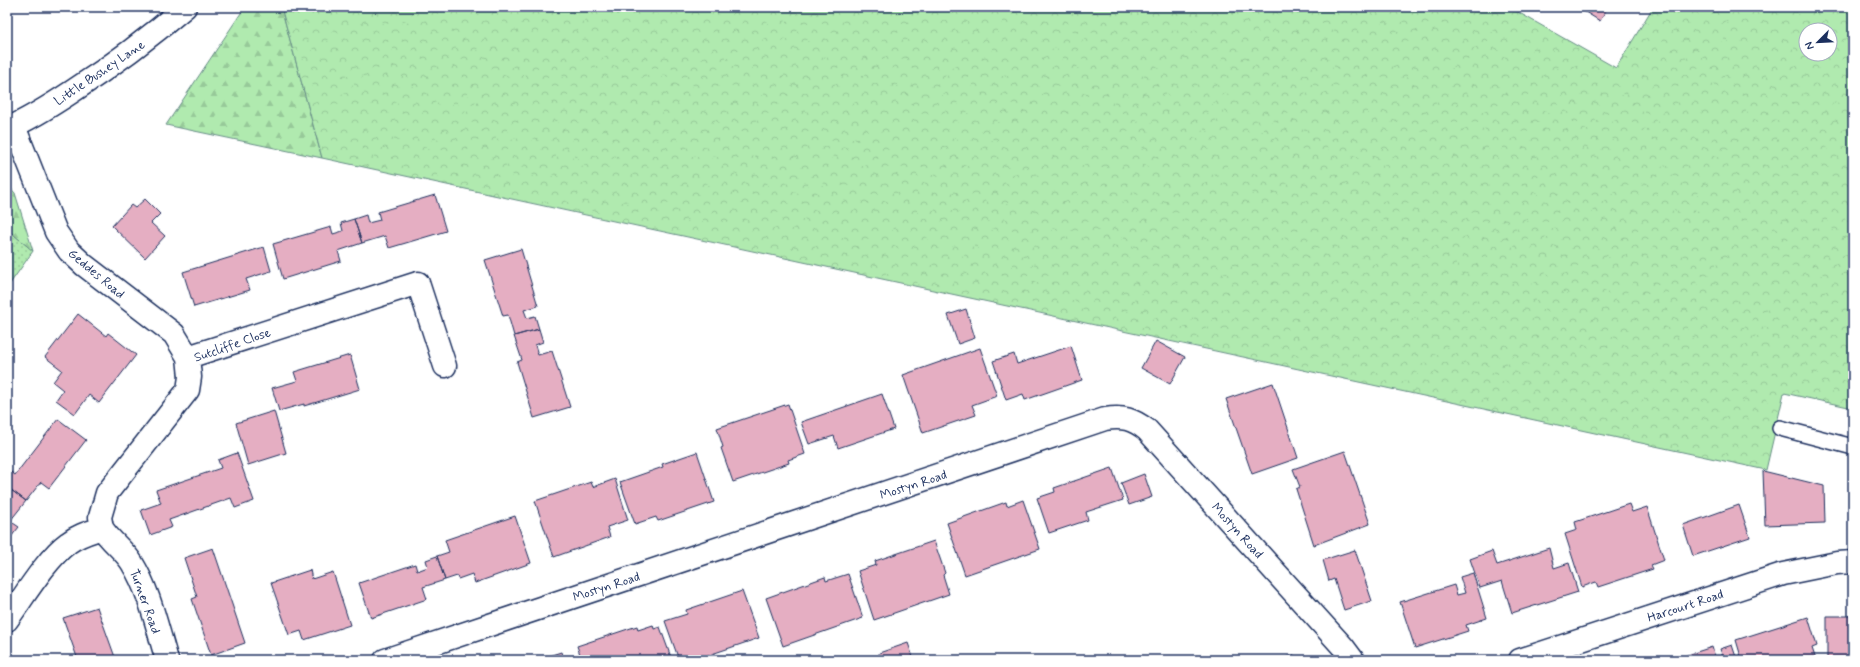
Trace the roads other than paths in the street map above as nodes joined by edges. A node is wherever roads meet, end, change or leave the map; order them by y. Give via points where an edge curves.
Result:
1 (185, 7) edge
2 (10, 127) edge
3 (188, 357) junction
4 (446, 366) dead end
5 (1780, 428) dead end
6 (1853, 447) edge
7 (102, 528) junction
8 (1853, 562) edge
9 (7, 620) edge
10 (1527, 659) edge
11 (167, 660) edge
12 (385, 660) edge
13 (1353, 660) edge

1 - 2 street, Little Bushey Lane via 111,67 53,104
2 - 3 street, Geddes Road via 56,232 69,251 174,334
3 - 4 street, Sutcliffe Close via 418,283
3 - 7 street, Sutcliffe Close via 188,390 107,493 100,517
5 - 6 lane
7 - 9 street via 67,543
7 - 11 street, Turner Road via 108,538 132,562 142,581
8 - 10 street, Harcourt Road via 1783,574
12 - 13 street, Mostyn Road via 1117,417 1127,417 1147,430

